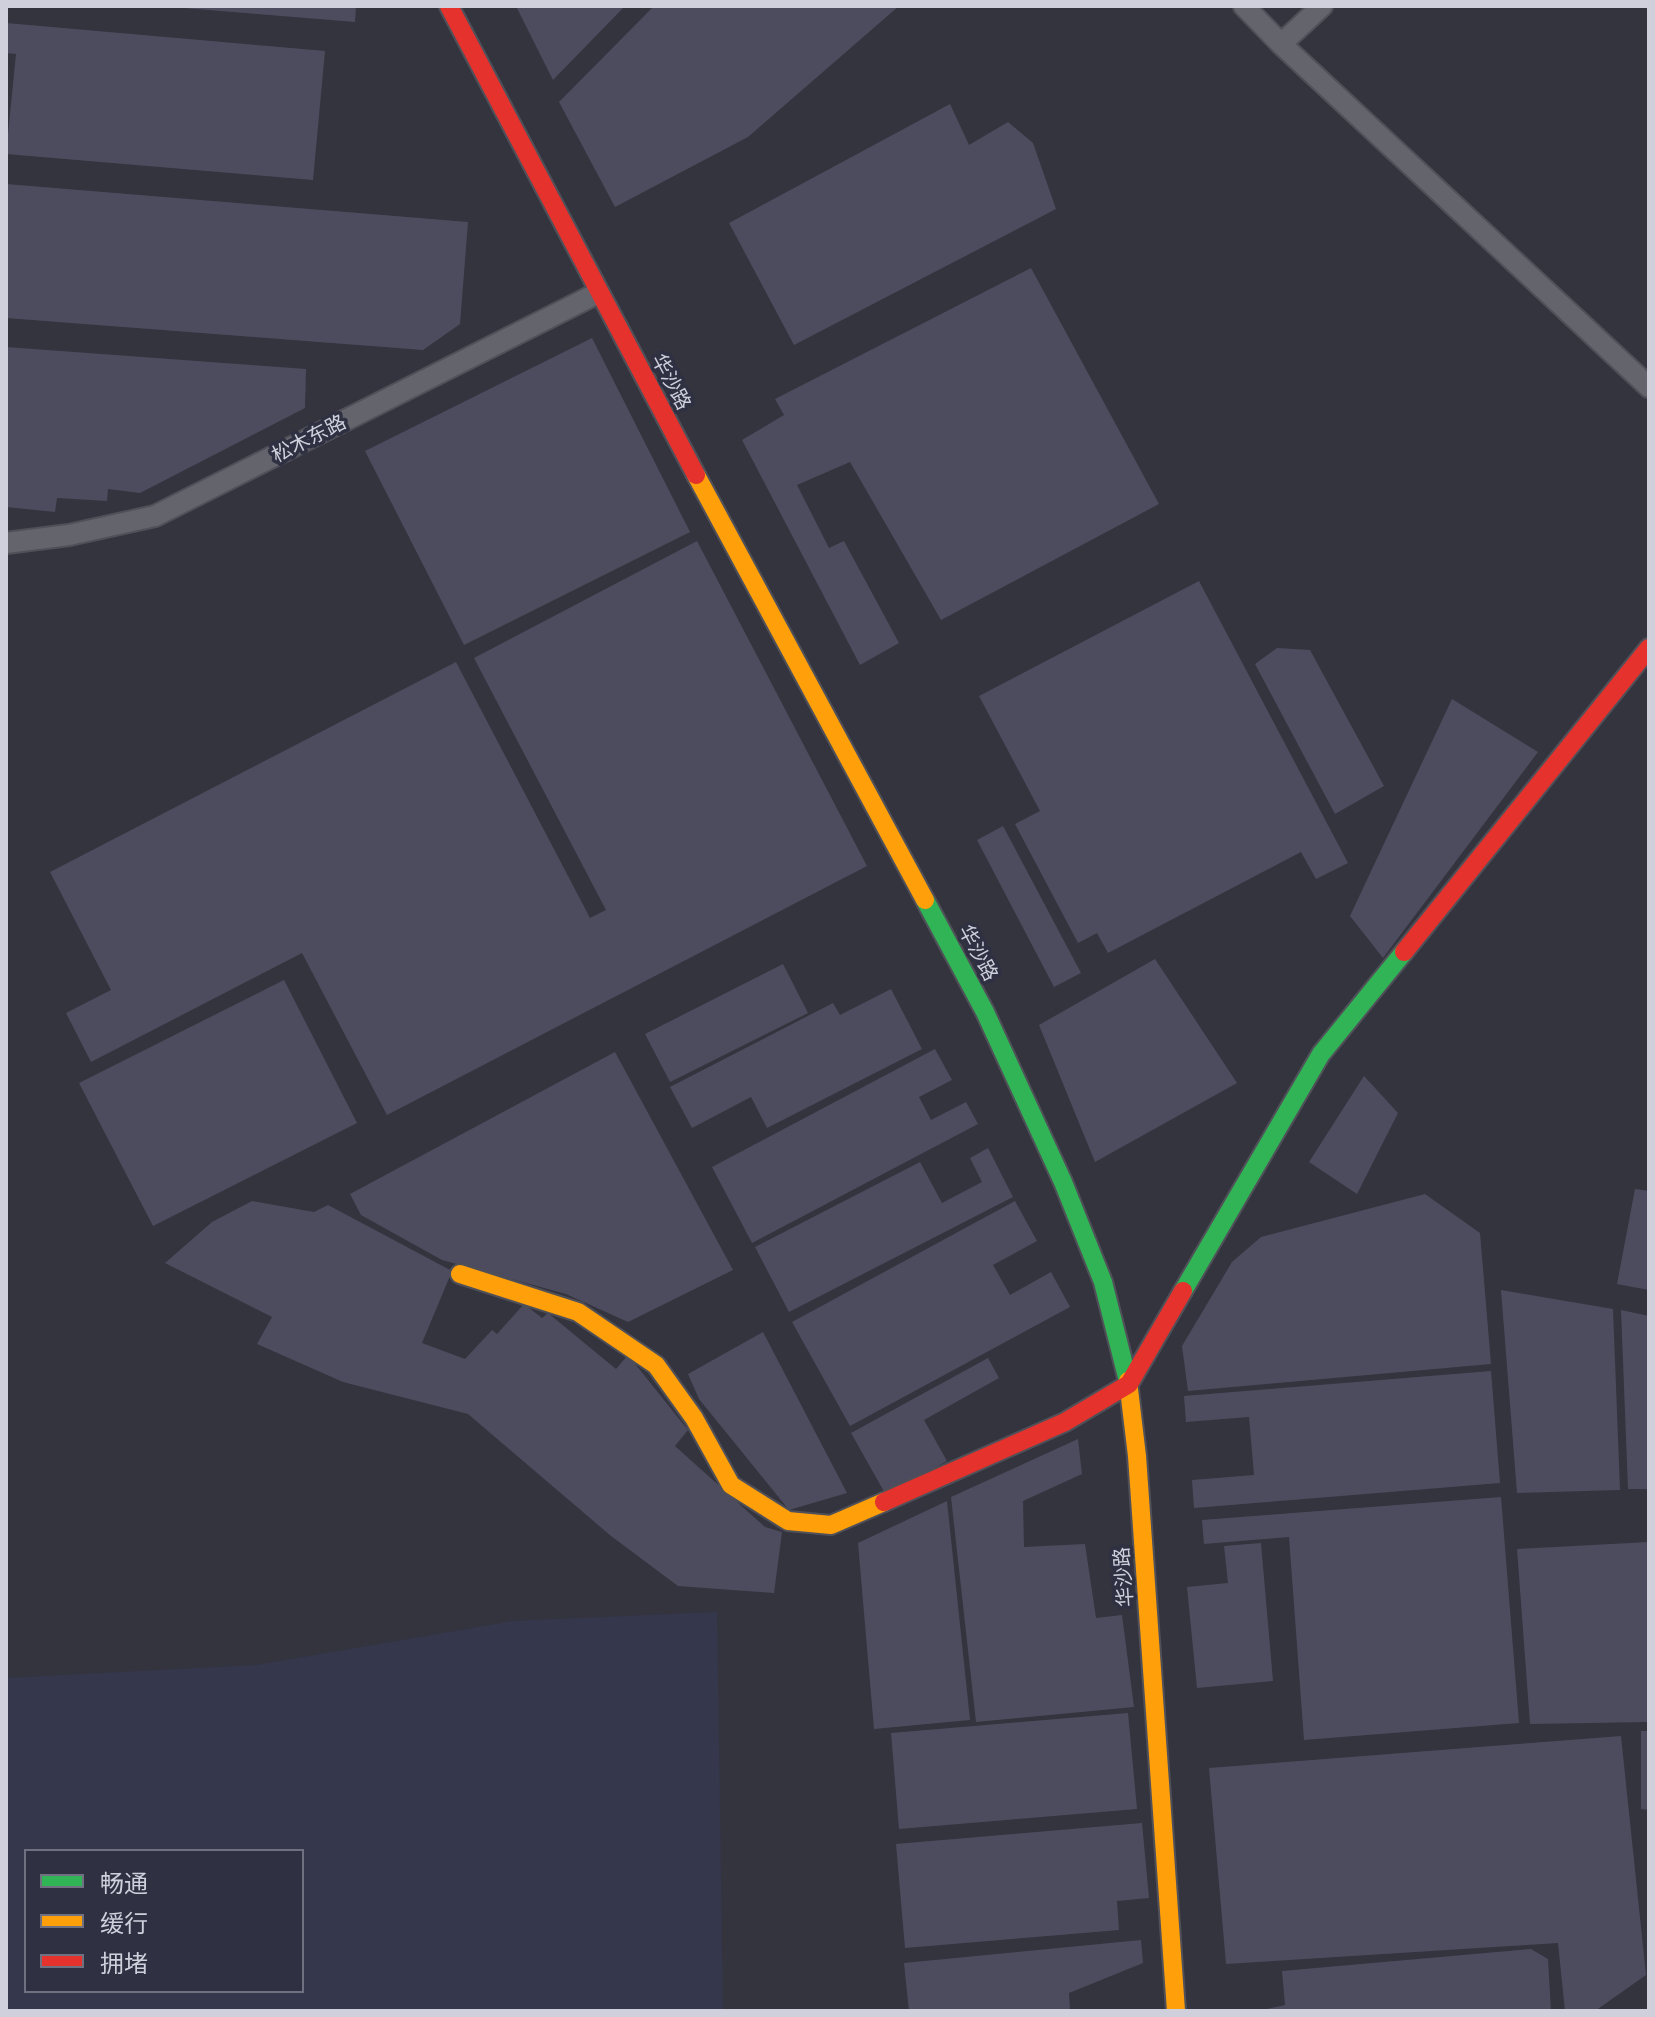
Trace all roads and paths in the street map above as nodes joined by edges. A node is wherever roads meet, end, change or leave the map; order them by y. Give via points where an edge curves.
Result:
1 (449, 6) edge
2 (1244, 6) edge
3 (1322, 6) edge
4 (1281, 44) junction
5 (598, 293) junction
6 (1649, 387) edge
7 (6, 543) edge
8 (1649, 648) edge
9 (460, 1274) dead end
10 (1129, 1384) junction
11 (1176, 2011) edge

1 - 5 street, 华沙路
2 - 4 street
3 - 4 street
4 - 6 street
5 - 7 street, 松木东路 via 155,516
5 - 10 street, 华沙路 via 985,1012 1103,1282
8 - 10 street via 1321,1054
9 - 10 street via 578,1312 656,1365 694,1418 731,1485 788,1521 831,1525 1065,1422
10 - 11 street, 华沙路

